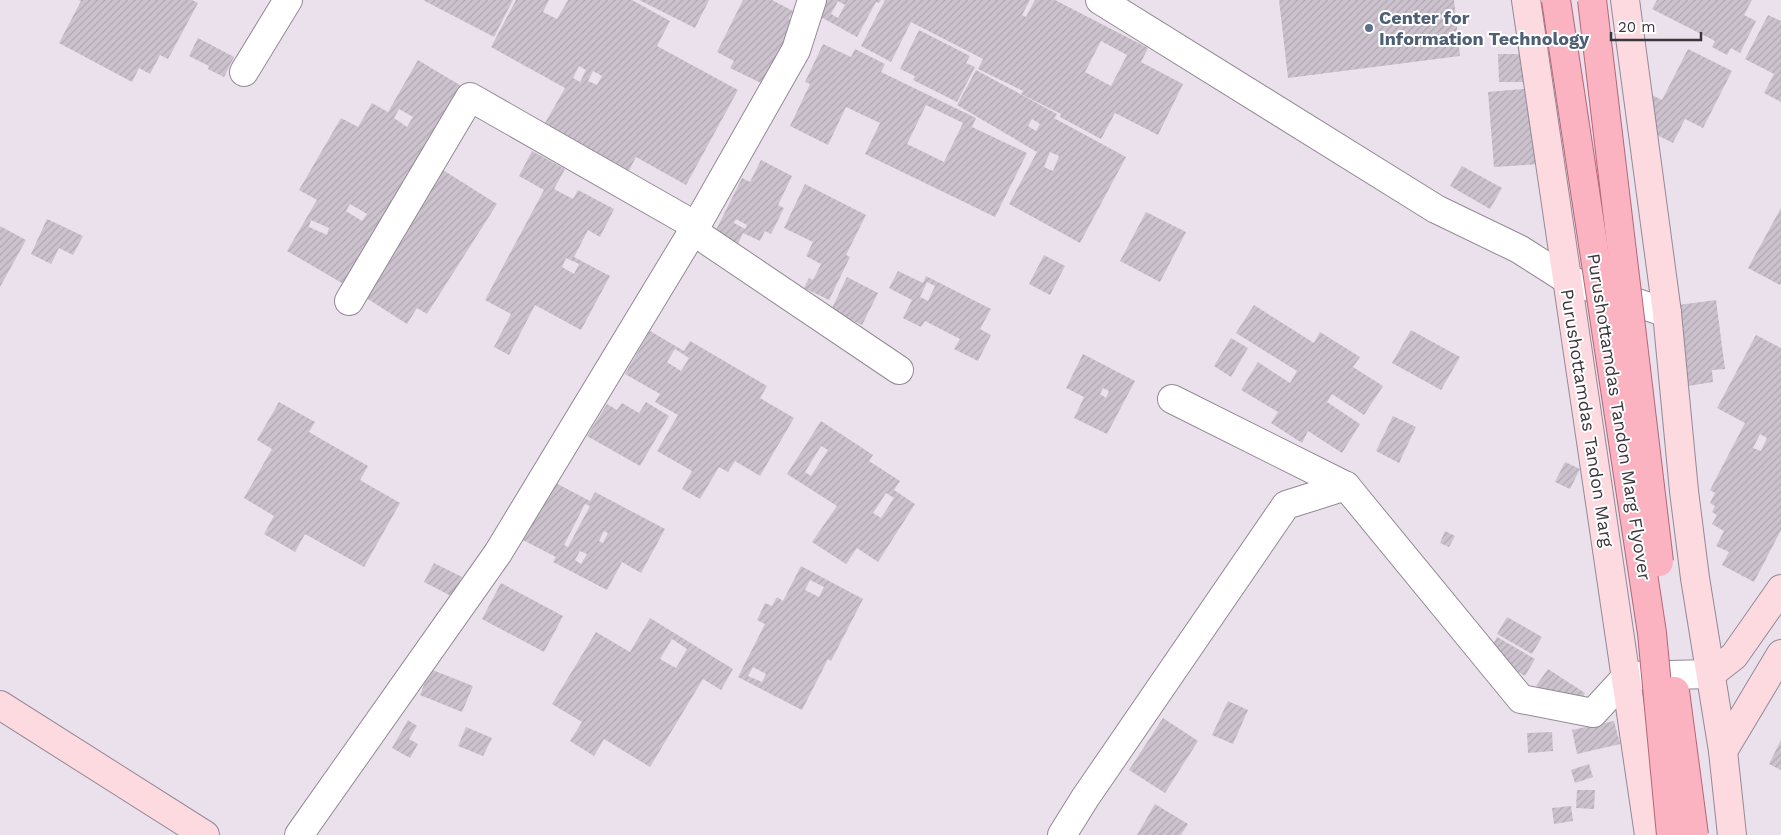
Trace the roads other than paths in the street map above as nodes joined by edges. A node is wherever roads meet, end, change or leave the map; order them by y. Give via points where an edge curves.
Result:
1 (288, 0) edge
2 (812, 0) edge
3 (1100, 0) edge
4 (1526, 0) edge
5 (1556, 0) edge
6 (1592, 0) edge
7 (1626, 0) edge
8 (244, 72) dead end
9 (695, 229) junction
10 (1566, 279) junction
11 (349, 300) dead end
12 (1667, 313) junction
13 (899, 370) dead end
14 (1172, 399) dead end
15 (1346, 486) junction
16 (1781, 589) edge
17 (1781, 654) edge
18 (1711, 674) junction
19 (1627, 676) junction
20 (0, 705) edge
21 (1723, 751) junction
22 (1643, 789) junction
23 (195, 833) edge
24 (1732, 834) edge
25 (299, 835) edge
26 (1062, 835) edge
27 (1649, 835) edge
28 (1671, 835) edge
29 (1694, 835) edge

1 - 8 street
2 - 9 street via 796,50
3 - 10 street via 1436,209 1519,249
4 - 10 main road, Purushottamdas Tandon Marg
5 - 28 main road, Purushottamdas Tandon Marg Flyover, bridge via 1652,634
6 - 29 main road, Purushottamdas Tandon Marg Flyover, bridge
7 - 12 main road
9 - 11 street via 470,96
9 - 13 street
9 - 25 street via 498,553
10 - 12 street
10 - 19 main road, Purushottamdas Tandon Marg
12 - 18 main road via 1684,491
14 - 15 street
15 - 19 street via 1521,699 1593,713
15 - 26 street via 1286,505
16 - 18 main road via 1734,656
17 - 21 main road
18 - 19 street
18 - 21 main road
19 - 22 main road, Purushottamdas Tandon Marg
20 - 23 main road
21 - 24 main road
22 - 24 main road
22 - 27 main road, Purushottamdas Tandon Marg

